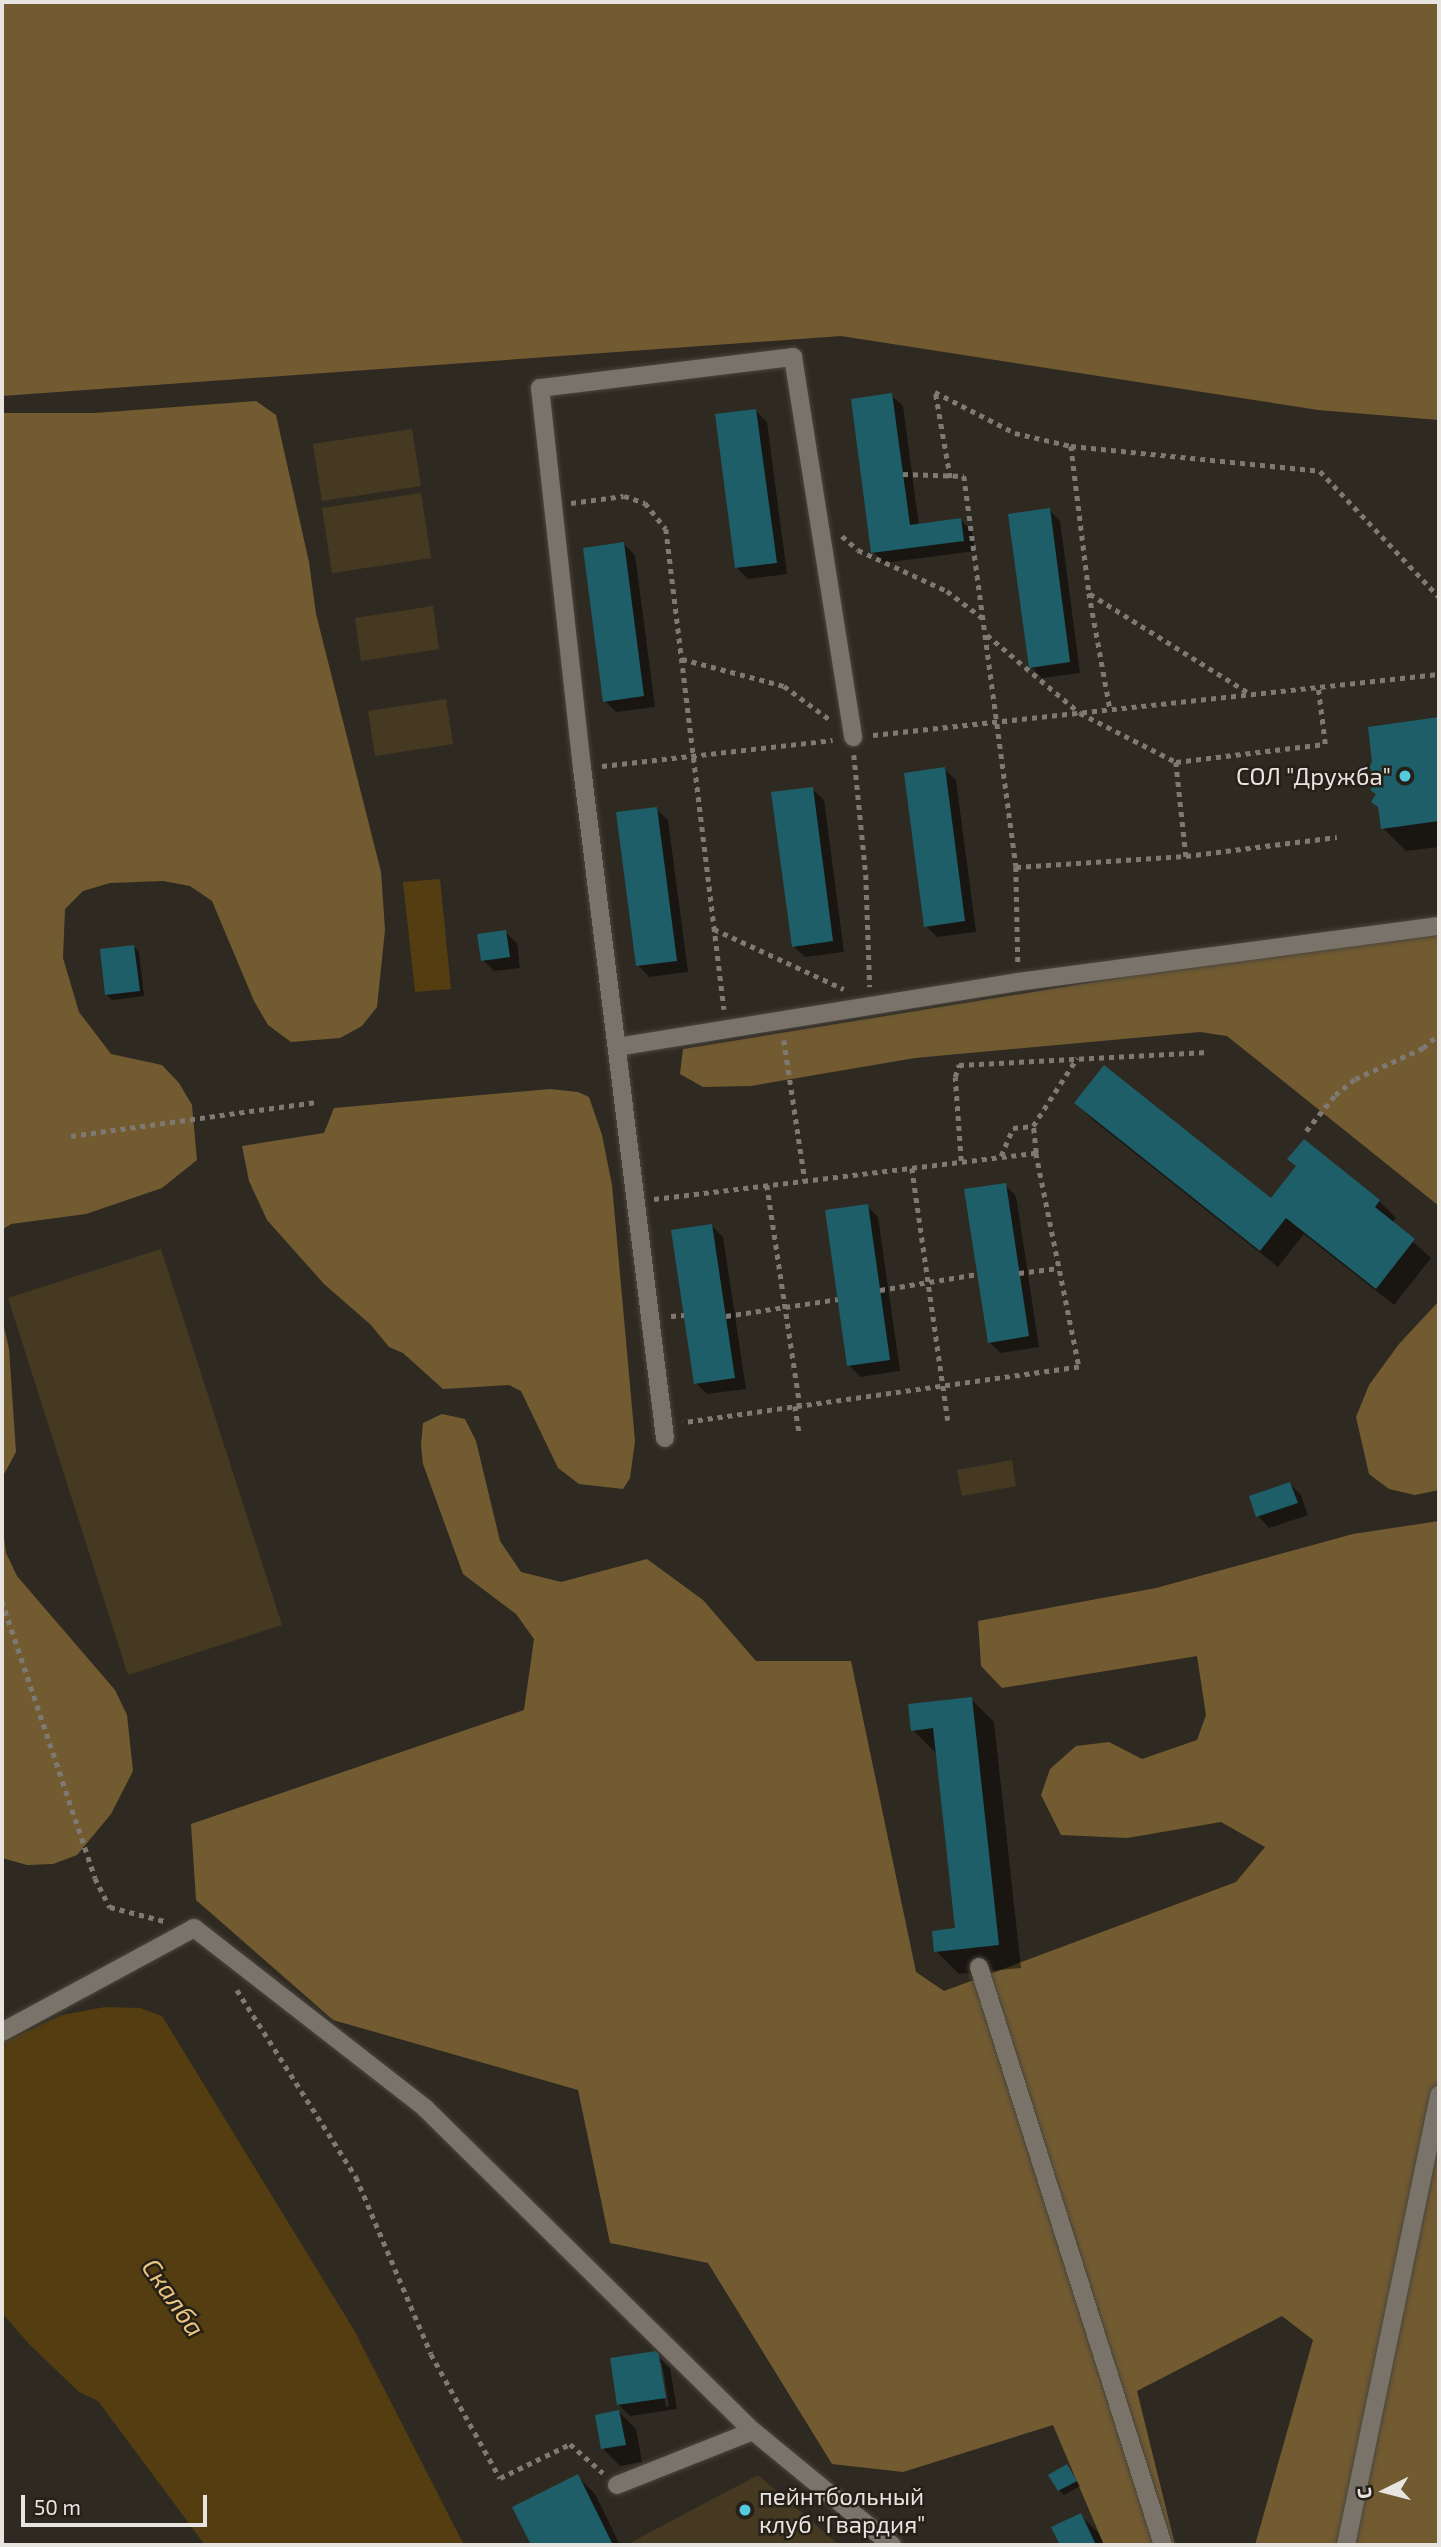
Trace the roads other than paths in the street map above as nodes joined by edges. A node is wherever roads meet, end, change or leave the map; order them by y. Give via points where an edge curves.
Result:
1 (853, 737) road end
2 (1439, 926) edge
3 (617, 1046) junction
4 (664, 1432) road end
5 (979, 1967) dead end
6 (2, 2032) edge
7 (1439, 2094) edge
8 (753, 2431) junction
9 (617, 2485) road end
10 (892, 2545) edge
11 (1163, 2545) edge
12 (1346, 2545) edge

1 - 3 lane via 793,357 540,388
2 - 3 lane via 871,1003
3 - 4 lane
5 - 11 lane
6 - 8 lane via 194,1928 425,2108
7 - 12 lane
8 - 9 lane
8 - 10 lane

